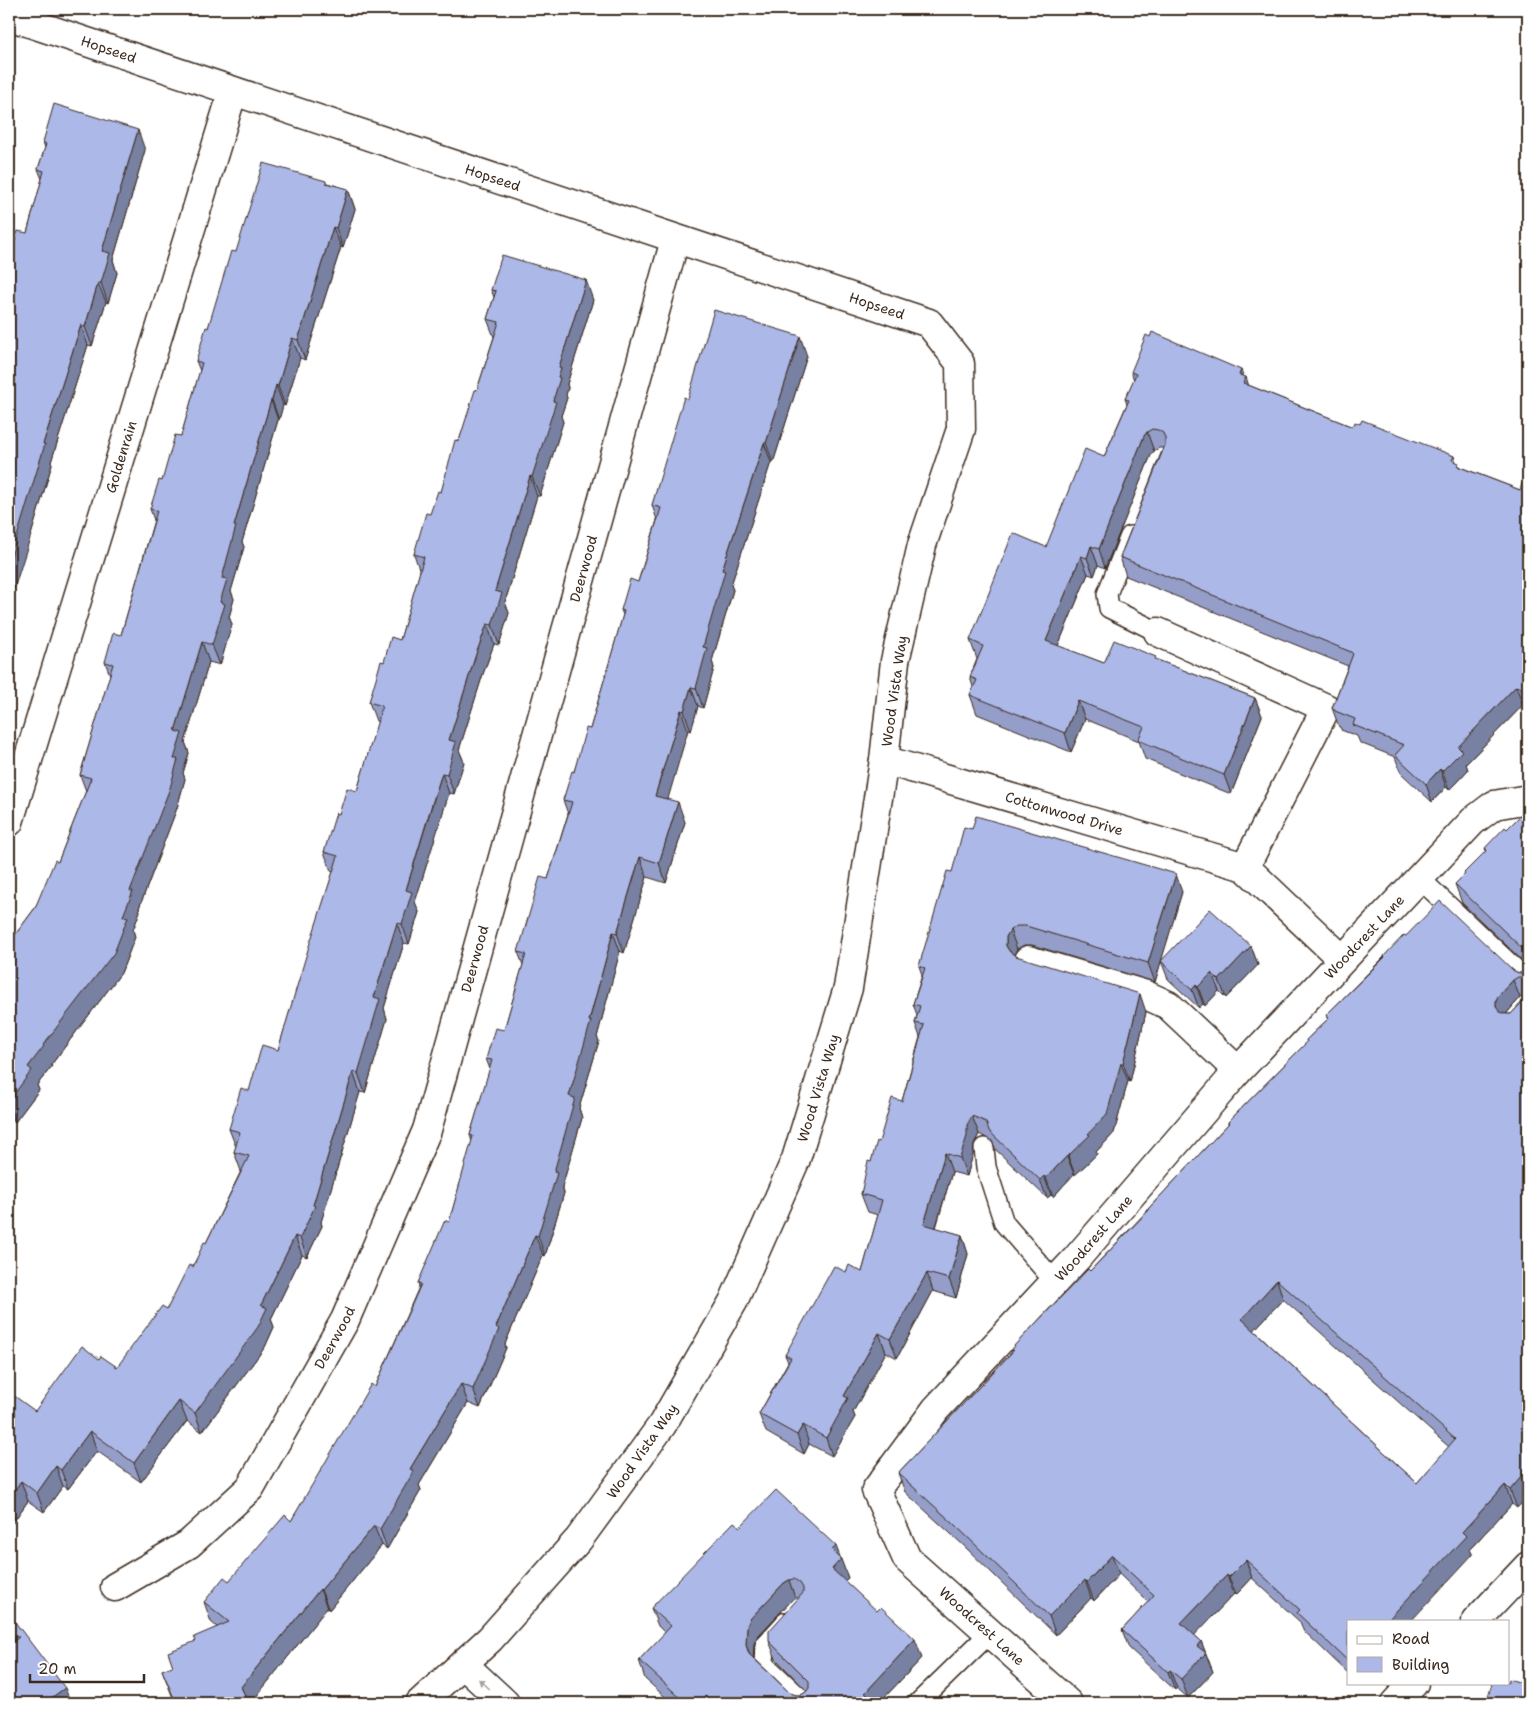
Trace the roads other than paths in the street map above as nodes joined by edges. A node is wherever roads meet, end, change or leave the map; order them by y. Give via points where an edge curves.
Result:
1 (9, 16) edge
2 (233, 91) junction
3 (675, 240) junction
4 (960, 363) joint
5 (1136, 522) edge
6 (1158, 632) joint
7 (884, 760) junction
8 (1528, 799) edge
9 (9, 822) edge
10 (1245, 867) junction
11 (1420, 878) junction
12 (1342, 959) junction
13 (1028, 960) edge
14 (1528, 981) edge
15 (1238, 1071) junction
16 (984, 1148) dead end
17 (1055, 1282) junction
18 (1528, 1566) edge
19 (115, 1587) dead end
20 (799, 1609) edge
21 (1477, 1620) edge
22 (990, 1633) junction
23 (463, 1664) junction
24 (1413, 1684) edge
25 (420, 1703) edge
26 (505, 1703) edge
27 (805, 1703) edge
28 (918, 1703) edge
29 (1068, 1703) edge
30 (1395, 1703) edge

1 - 2 street, Hopseed
2 - 3 street, Hopseed
2 - 9 street, Goldenrain
3 - 4 street, Hopseed via 929,323
3 - 19 street, Deerwood via 427,1130 345,1320 250,1488 189,1544
4 - 7 street, Wood Vista Way via 961,429 919,555 895,661
5 - 6 lane via 1107,594 1109,608
6 - 10 street via 1326,708
7 - 10 street, Cottonwood Drive
7 - 23 street, Wood Vista Way via 848,988 796,1159 733,1302 662,1425 579,1539 490,1639
8 - 11 street, Woodcrest Lane via 1494,805 1473,821
10 - 12 street, Cottonwood Drive
11 - 12 street, Woodcrest Lane
11 - 14 lane
12 - 15 street, Woodcrest Lane
13 - 15 street via 1146,995 1168,1005
15 - 17 street, Woodcrest Lane
16 - 17 lane via 986,1167 1004,1223
17 - 22 street, Woodcrest Lane via 936,1409 876,1490 907,1560
18 - 21 street
20 - 27 lane via 765,1645 764,1664
22 - 28 lane
22 - 29 street, Woodcrest Lane
23 - 25 street, Wood Vista Way
26 -> 23 street
24 - 30 street

